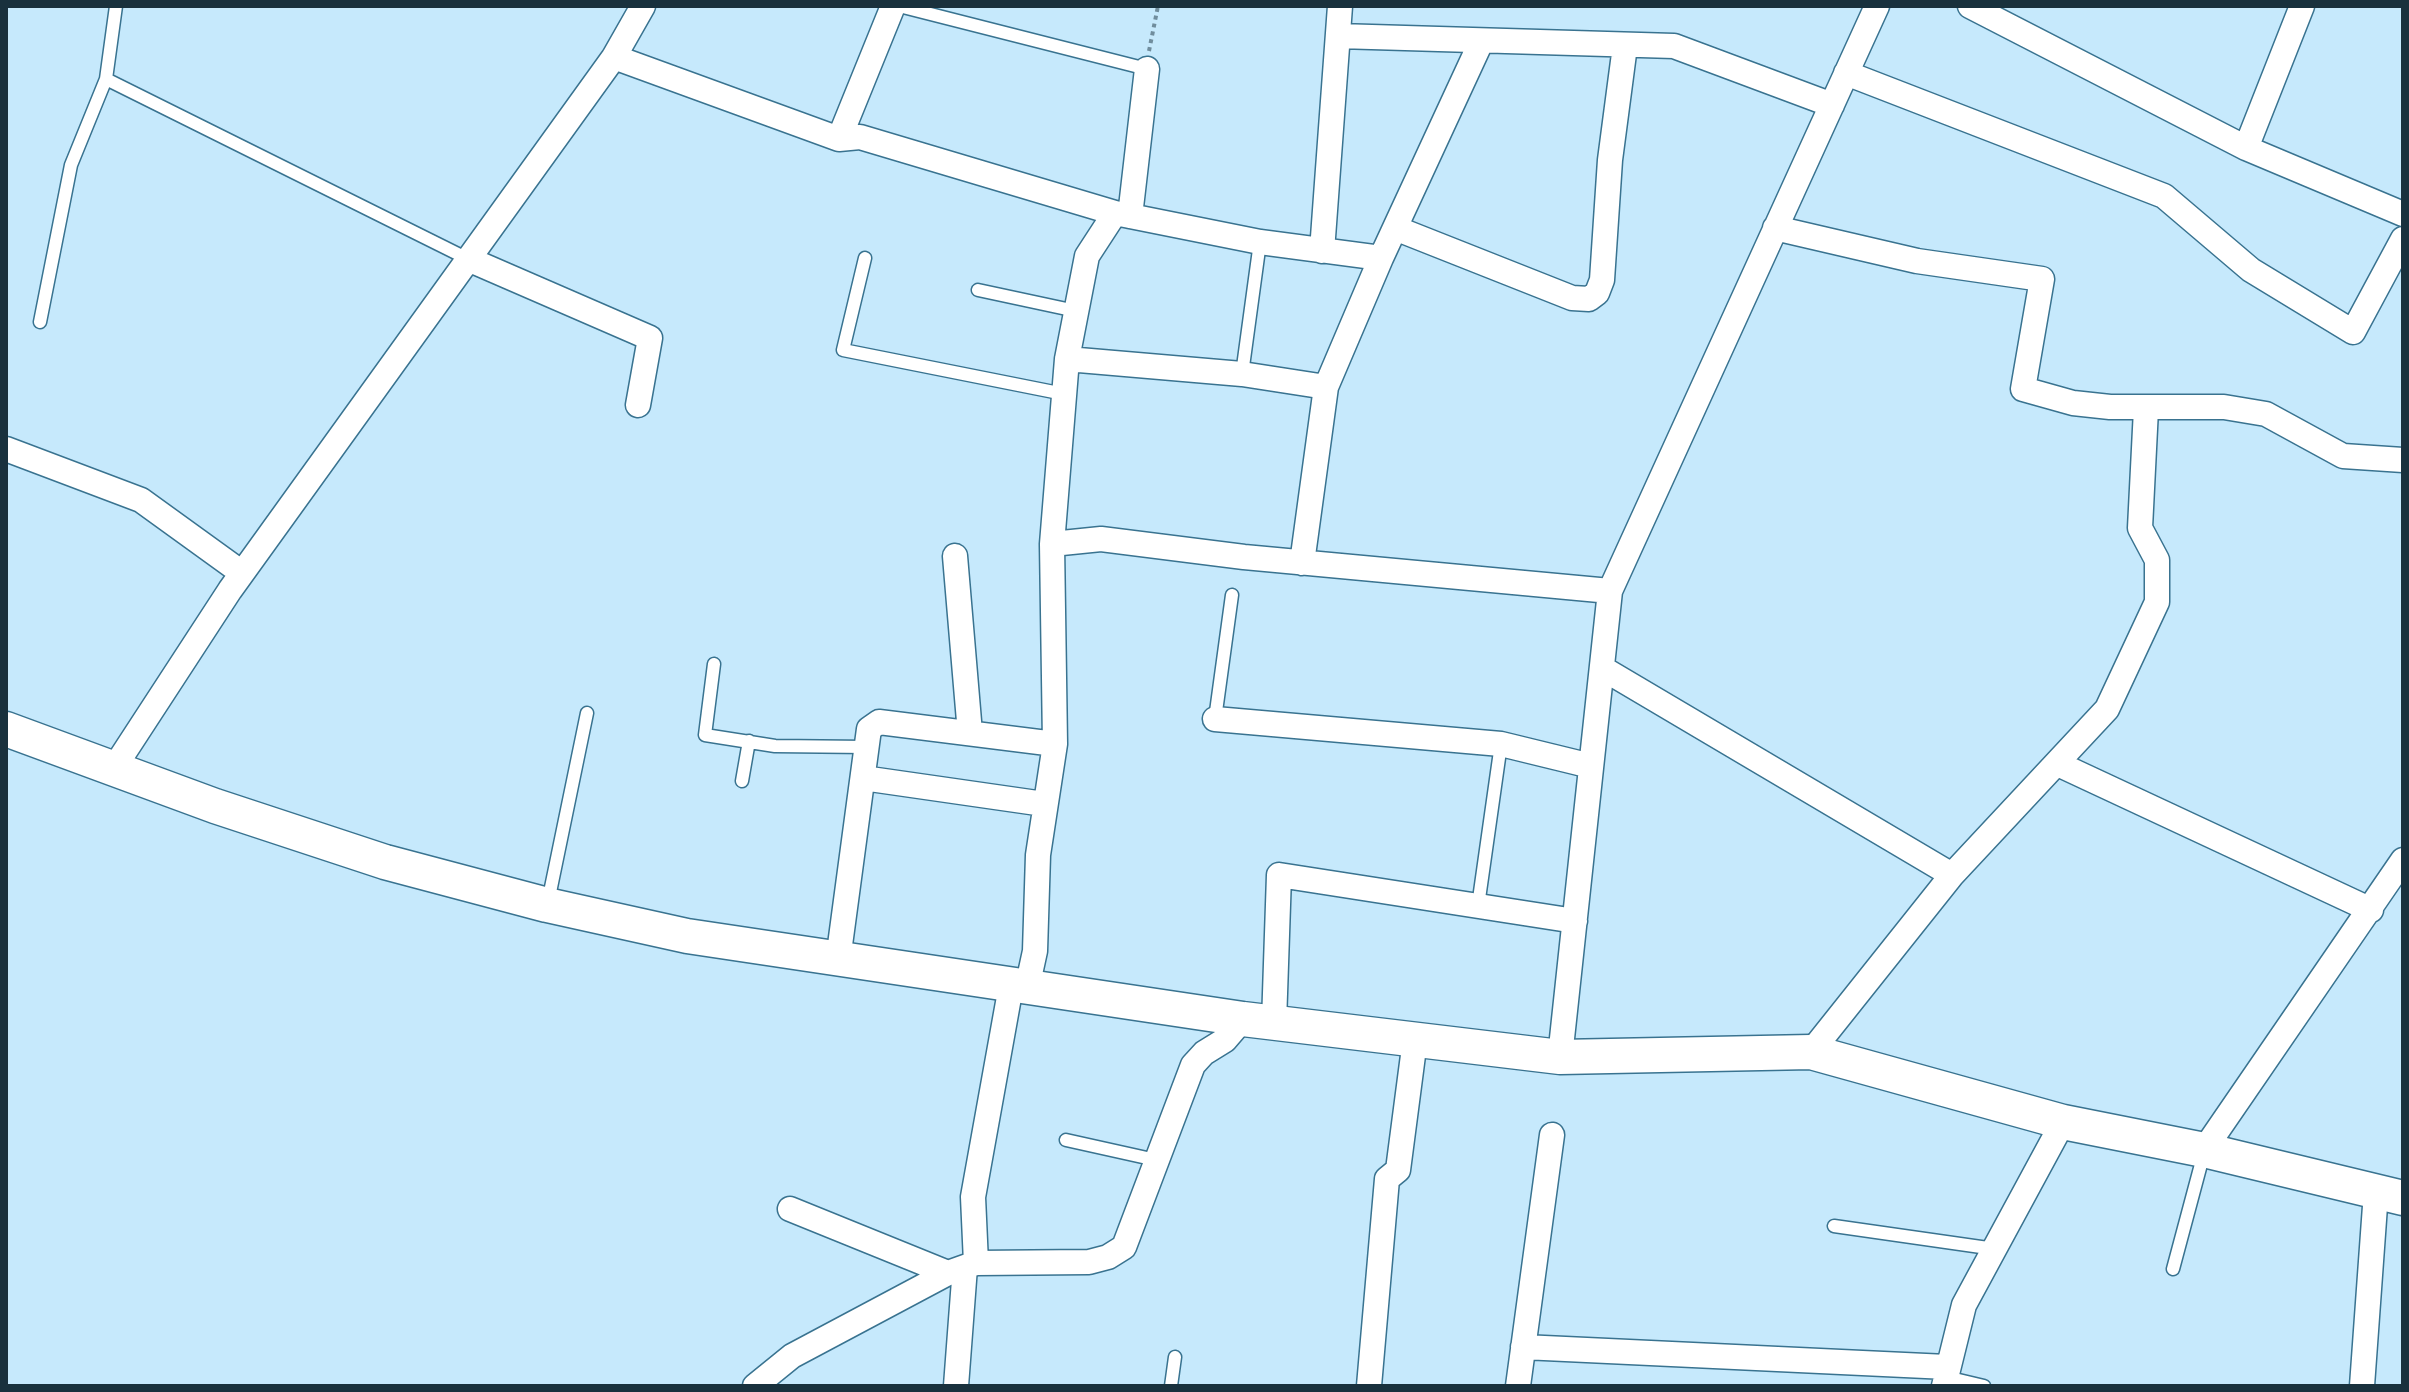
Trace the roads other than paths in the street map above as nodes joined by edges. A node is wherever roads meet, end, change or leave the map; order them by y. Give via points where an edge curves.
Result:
1 (116, 6) edge
2 (643, 6) edge
3 (896, 6) edge
4 (1340, 6) edge
5 (1877, 6) edge
6 (1970, 6) edge
7 (2302, 6) edge
8 (1338, 36) junction
9 (1481, 42) junction
10 (1625, 46) junction
11 (614, 57) junction
12 (1147, 69) joint
13 (1846, 73) junction
14 (106, 79) junction
15 (1832, 105) junction
16 (839, 139) junction
17 (2246, 148) junction
18 (1123, 214) junction
19 (2403, 214) edge
20 (1395, 228) junction
21 (1775, 228) junction
22 (2403, 239) edge
23 (1260, 242) junction
24 (1322, 251) junction
25 (865, 258) dead end
26 (1381, 258) junction
27 (468, 259) junction
28 (978, 290) dead end
29 (1076, 311) junction
30 (40, 322) dead end
31 (1067, 359) junction
32 (1242, 374) junction
33 (1326, 387) junction
34 (1064, 394) junction
35 (638, 405) dead end
36 (2146, 409) junction
37 (6, 449) edge
38 (2403, 460) edge
39 (1052, 544) junction
40 (955, 556) dead end
41 (1302, 563) junction
42 (242, 573) junction
43 (1610, 591) junction
44 (1232, 595) dead end
45 (714, 664) dead end
46 (1602, 668) junction
47 (587, 713) dead end
48 (1215, 719) joint
49 (6, 729) edge
50 (970, 733) junction
51 (749, 741) junction
52 (1055, 744) junction
53 (1501, 744) junction
54 (867, 747) junction
55 (2058, 764) junction
56 (1591, 766) junction
57 (114, 768) junction
58 (863, 778) junction
59 (742, 781) dead end
60 (1044, 804) junction
61 (2400, 872) edge
62 (1952, 875) junction
63 (547, 905) junction
64 (1478, 906) junction
65 (2371, 910) junction
66 (1575, 921) junction
67 (838, 960) junction
68 (1019, 987) junction
69 (1258, 1021) junction
70 (1415, 1040) junction
71 (1811, 1052) junction
72 (1560, 1057) junction
73 (2063, 1122) junction
74 (1552, 1135) dead end
75 (1066, 1140) dead end
76 (2204, 1150) junction
77 (1156, 1160) junction
78 (2389, 1195) edge
79 (790, 1209) dead end
80 (1834, 1226) dead end
81 (1995, 1249) junction
82 (963, 1268) junction
83 (2173, 1269) dead end
84 (1523, 1347) junction
85 (1175, 1357) dead end
86 (1946, 1377) edge
87 (755, 1386) edge
88 (956, 1386) edge
89 (1171, 1386) edge
90 (1369, 1386) edge
91 (1518, 1386) edge
92 (1984, 1386) edge
93 (2362, 1386) edge

1 - 14 lane
2 - 11 street
3 - 12 lane
3 - 16 street
4 - 8 street
5 - 13 street
6 - 17 street
7 - 17 street
8 - 9 street
8 - 24 street
9 - 10 street
9 - 20 street
10 - 15 street via 1674,46
10 - 20 street via 1597,293 1589,299 1572,298
11 - 16 street
11 - 27 street
12 - 18 street
13 - 15 street
13 - 22 street via 2164,196 2251,270 2353,332
14 - 27 lane
14 - 30 lane via 71,165
15 - 21 street
16 - 18 street via 860,137
17 - 19 street
18 - 23 street
18 - 29 street via 1087,256
20 - 26 street
21 - 36 street via 1917,261 2042,279 2023,389 2073,403
21 - 43 street
23 - 24 street
23 - 32 lane
24 - 26 street
25 - 34 lane via 843,350
26 - 33 street
27 - 35 street via 650,338
27 - 42 street
28 - 29 lane
29 - 31 street
31 - 32 street
31 - 34 street
32 - 33 street
33 - 41 street
34 - 39 street
36 - 38 street via 2224,407 2266,414 2343,456
36 - 55 street via 2140,528 2157,560 2157,602 2107,709
37 - 42 street via 141,500
39 - 41 street via 1101,539
39 - 52 street
40 - 50 street
41 - 43 street
42 - 57 street
43 - 46 street
44 - 48 lane
45 - 51 lane via 705,735
46 - 56 street
46 - 62 street
47 - 63 lane
48 - 53 street
49 - 57 main road
50 - 52 street
50 - 54 street via 879,722 869,729
51 - 54 lane
51 - 59 lane
52 - 60 street
53 - 56 street
53 - 64 lane
54 - 58 street
55 - 62 street
55 - 65 street
56 - 66 street
57 - 63 main road via 385,862
58 - 60 street
58 - 67 street
60 - 68 street via 1035,951
61 - 65 street
62 - 71 street
63 - 67 main road via 687,936
64 - 66 street
64 - 69 street via 1279,875
65 - 76 street
66 - 72 street
67 - 68 main road
68 - 69 main road
68 - 82 street via 973,1197
69 - 70 main road
69 - 77 street via 1193,1065
70 - 72 main road
70 - 90 street via 1398,1170 1387,1179
71 - 72 main road
71 - 73 main road
73 - 76 main road
73 - 81 street
74 - 84 street
75 - 77 lane
76 - 78 main road
76 - 83 lane
77 - 82 street via 1124,1247 1108,1257
78 - 93 street
79 - 82 street
80 - 81 lane
81 - 86 street via 1964,1305
82 - 87 street via 792,1356
82 - 88 street
84 - 86 street
84 - 91 street
85 - 89 lane
86 - 92 lane

